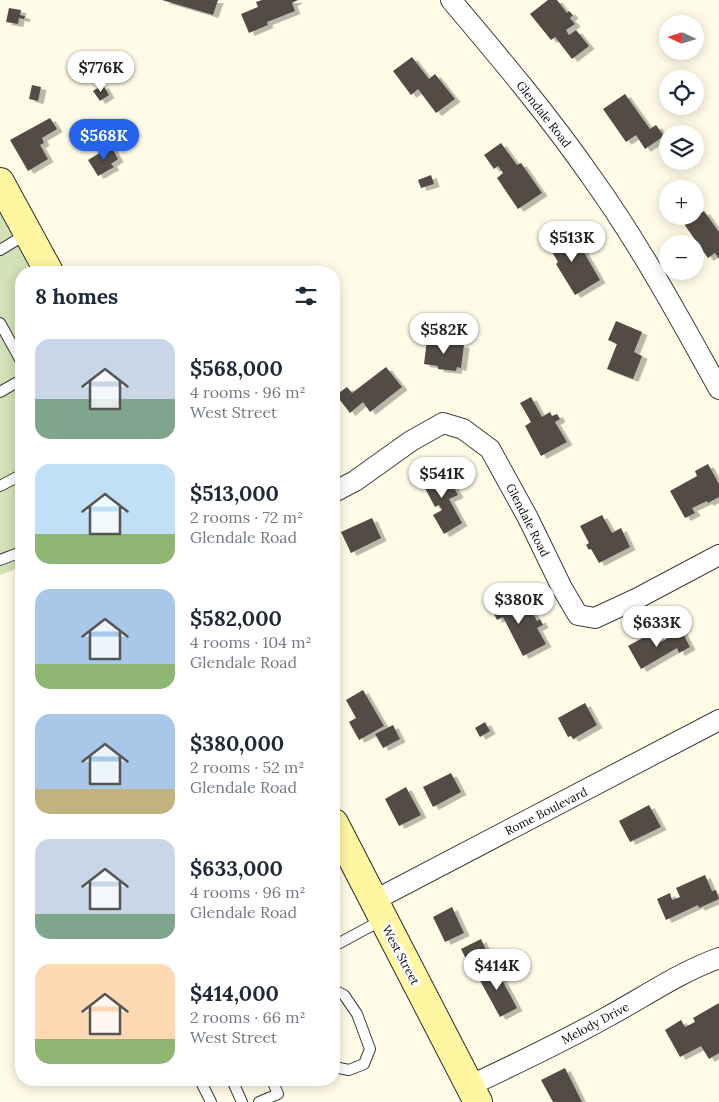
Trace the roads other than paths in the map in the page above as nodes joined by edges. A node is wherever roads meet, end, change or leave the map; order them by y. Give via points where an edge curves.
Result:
1 (451, 0) edge
2 (0, 182) edge
3 (29, 233) junction
4 (0, 250) edge
5 (46, 266) edge
6 (0, 322) edge
7 (15, 350) edge
8 (15, 383) edge
9 (719, 389) edge
10 (0, 392) edge
11 (15, 478) edge
12 (0, 486) edge
13 (340, 489) edge
14 (15, 554) edge
15 (719, 555) edge
16 (0, 560) edge
17 (719, 720) edge
18 (340, 835) edge
19 (378, 910) junction
20 (340, 941) edge
21 (719, 958) edge
22 (340, 993) edge
23 (340, 1068) edge
24 (203, 1086) edge
25 (235, 1086) edge
26 (275, 1086) edge
27 (473, 1094) edge
28 (211, 1102) edge
29 (242, 1102) edge
30 (259, 1102) edge

1 - 9 street, Glendale Road via 533,98 593,179 656,275
2 - 3 main road
3 - 4 lane
3 - 5 main road
6 - 7 lane
8 - 10 lane
11 - 12 lane
13 - 15 street, Glendale Road via 411,441 443,424 463,429 490,448 578,615 595,618
14 - 16 lane
17 - 19 street, Rome Boulevard
18 - 19 main road, West Street
19 - 20 lane
19 - 27 main road, West Street
21 - 27 street, Melody Drive via 698,965 525,1060
22 - 23 lane via 357,1014 370,1049 364,1064 349,1070
24 - 28 lane
25 - 29 lane
26 - 30 lane via 278,1094

